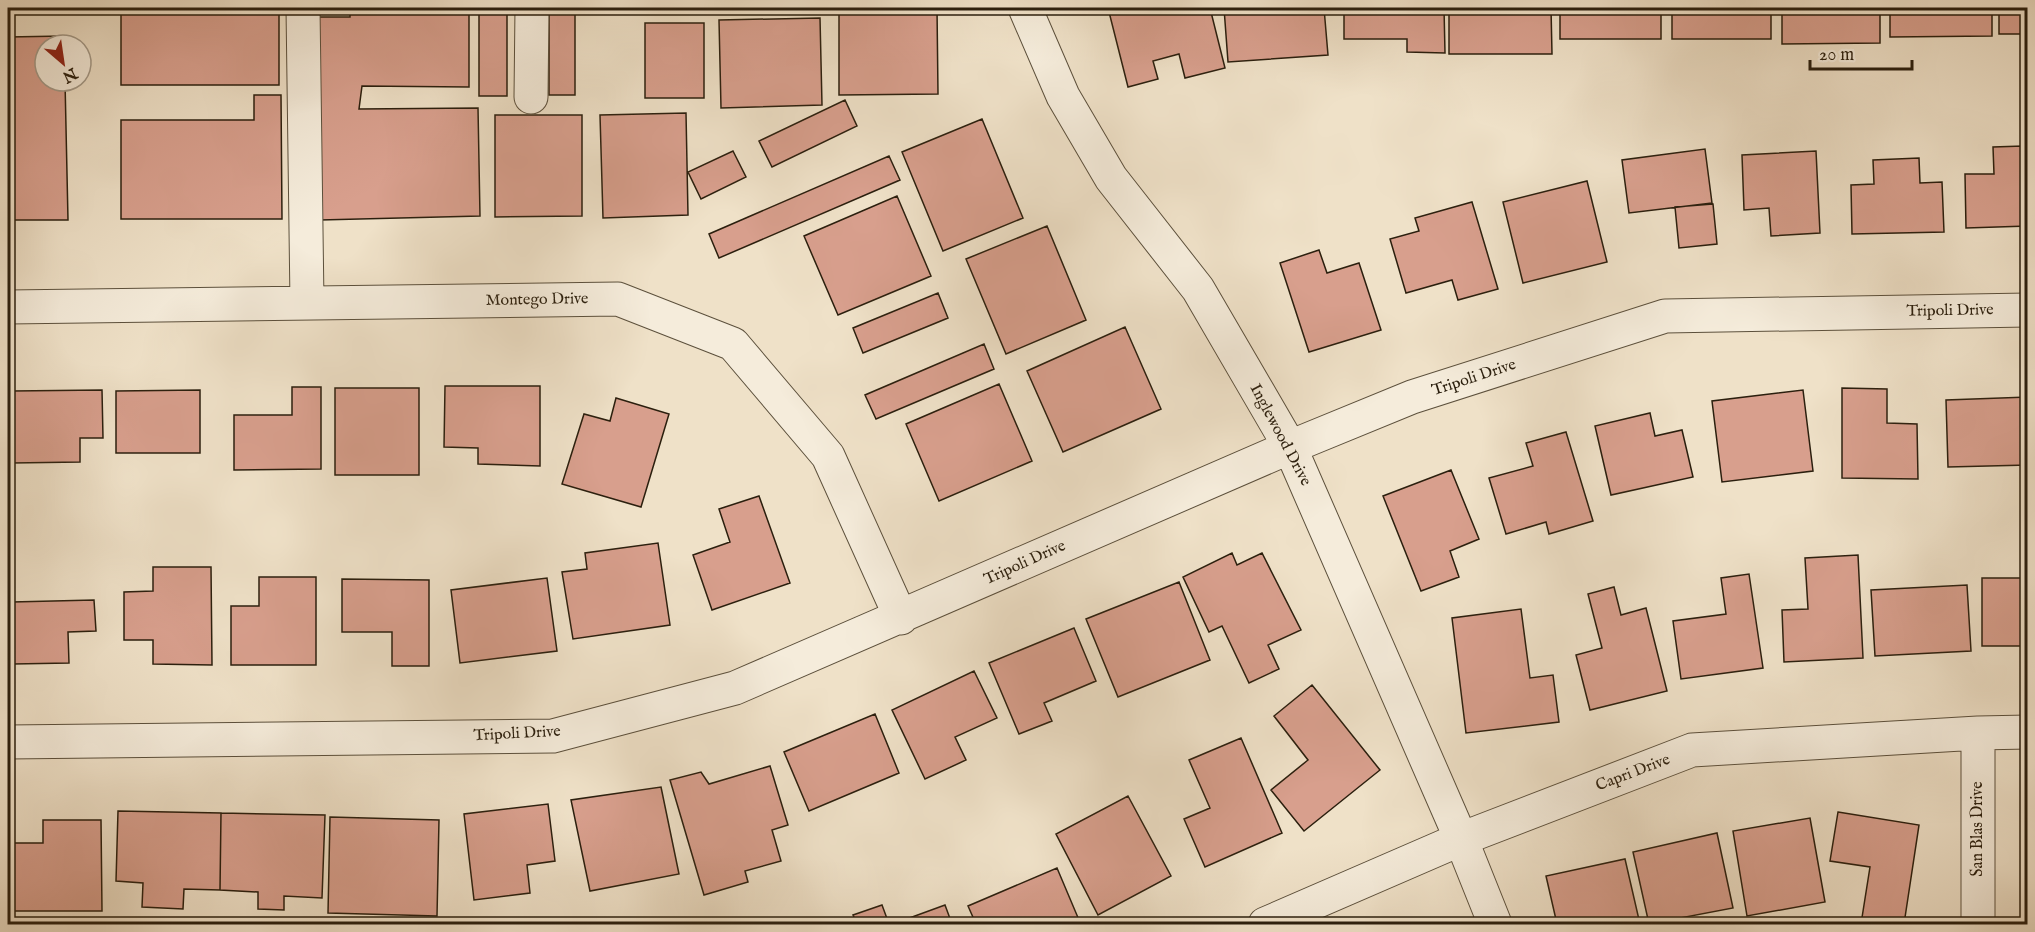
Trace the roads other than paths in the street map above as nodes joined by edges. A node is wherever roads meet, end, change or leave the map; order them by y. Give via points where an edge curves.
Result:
1 (303, 8) edge
2 (532, 8) edge
3 (1025, 8) edge
4 (531, 97) dead end
5 (307, 303) junction
6 (8, 307) edge
7 (2028, 310) edge
8 (1290, 447) junction
9 (901, 618) junction
10 (2028, 732) edge
11 (1977, 733) junction
12 (8, 742) edge
13 (1461, 839) junction
14 (1265, 924) edge
15 (1495, 924) edge
16 (1978, 924) edge

1 - 5 street
2 - 4 street
3 - 8 street, Inglewood Drive via 1063,96 1111,178 1198,289
5 - 6 street, Montego Drive
5 - 9 street, Montego Drive via 618,299 733,345 828,456
7 - 8 street, Tripoli Drive via 1665,316 1412,398
8 - 9 street, Tripoli Drive
8 - 13 street, Inglewood Drive
9 - 12 street, Tripoli Drive via 735,688 553,736
10 - 11 street, Capri Drive
11 - 13 street, Capri Drive via 1692,750
11 - 16 street, San Blas Drive
13 - 14 street, Capri Drive
13 - 15 street, Inglewood Drive

